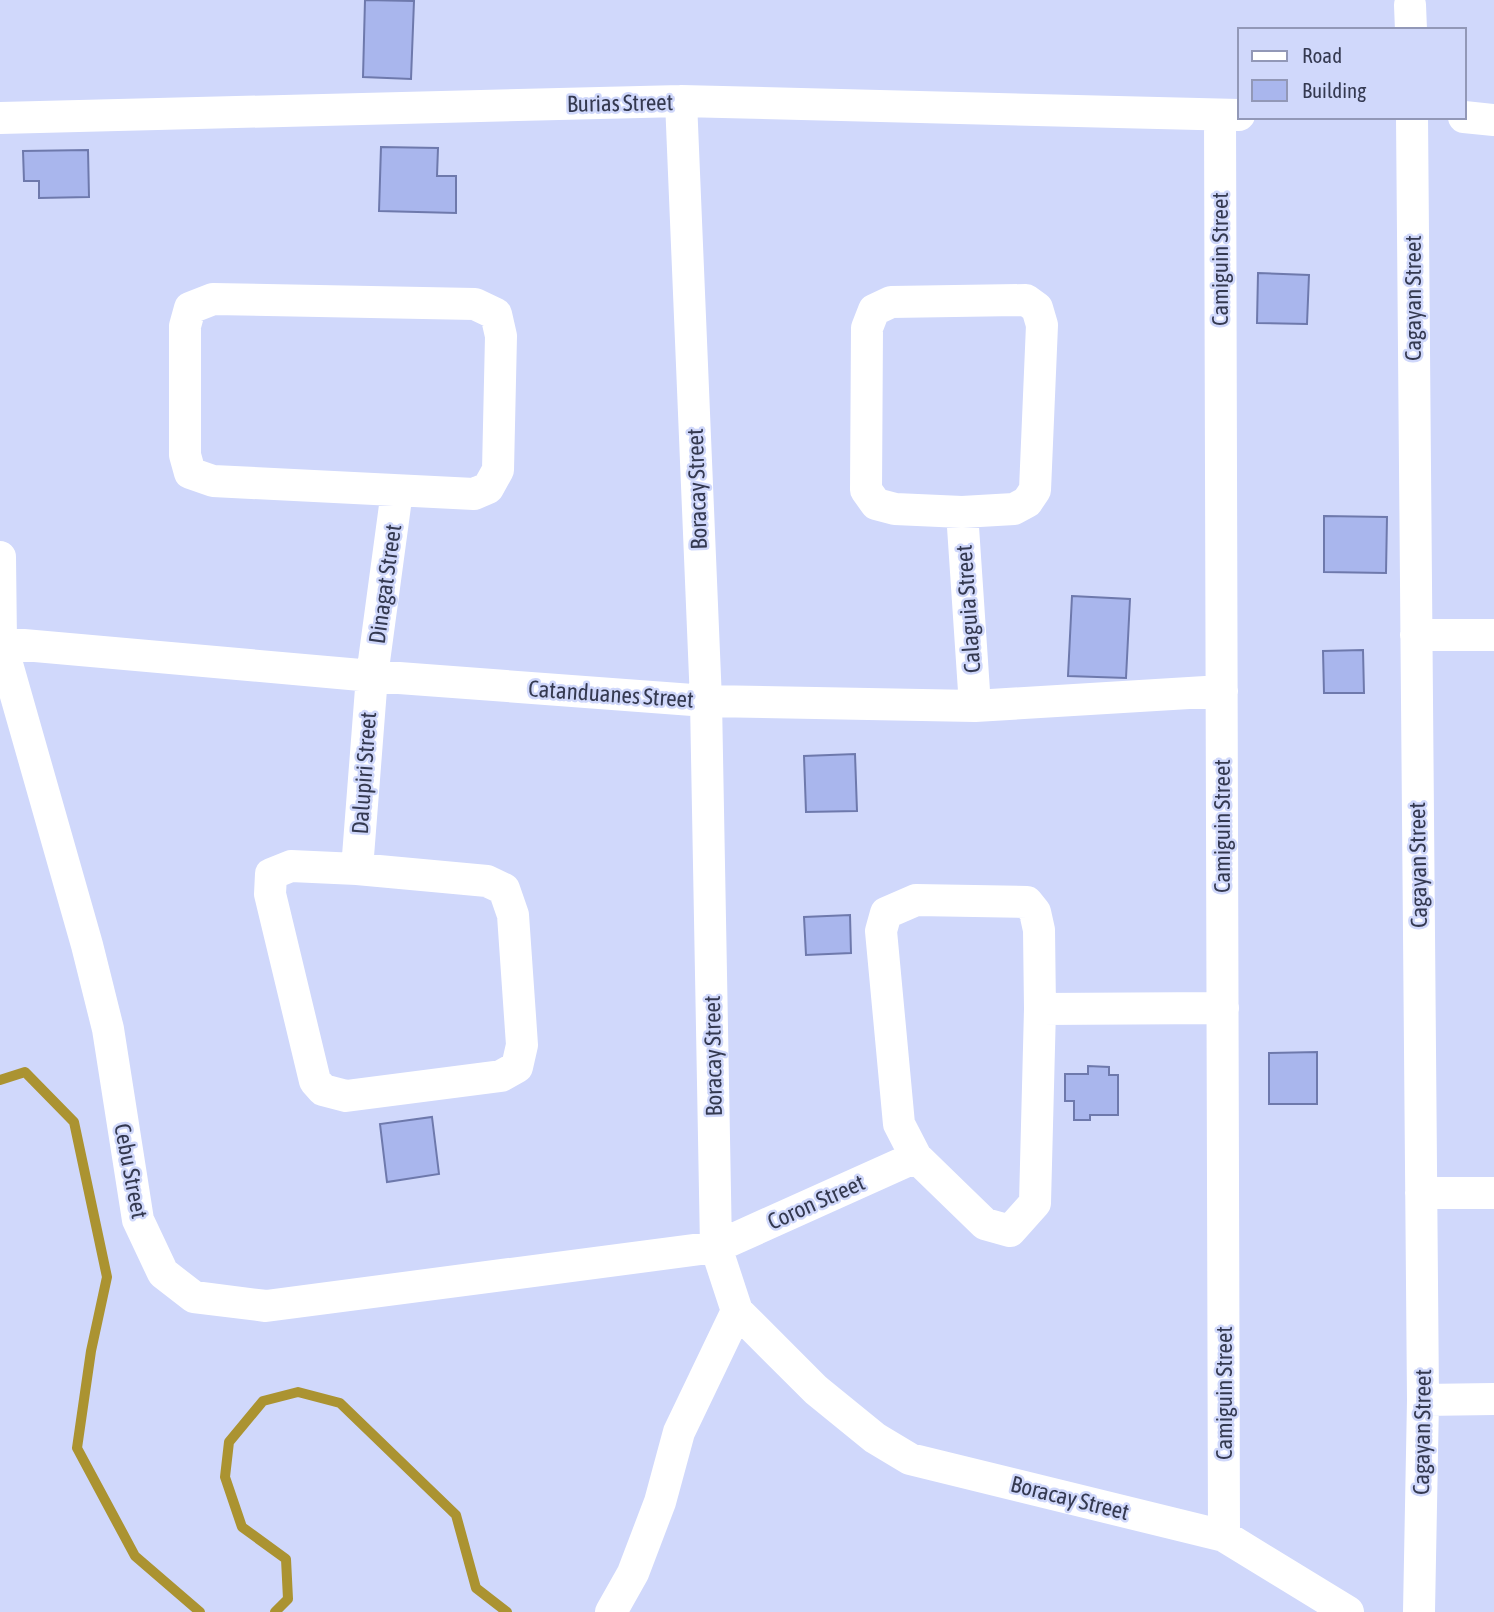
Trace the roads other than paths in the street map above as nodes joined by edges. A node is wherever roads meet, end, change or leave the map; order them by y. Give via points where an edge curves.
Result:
1 (681, 101) junction
2 (1230, 116) edge
3 (1466, 117) edge
4 (0, 118) edge
5 (1412, 119) edge
6 (1494, 120) edge
7 (397, 491) junction
8 (962, 512) junction
9 (0, 557) edge
10 (1416, 635) junction
11 (1494, 635) edge
12 (1, 643) edge
13 (372, 676) junction
14 (1222, 691) junction
15 (706, 701) junction
16 (975, 706) junction
17 (357, 869) junction
18 (1223, 1008) junction
19 (1040, 1009) junction
20 (916, 1157) junction
21 (1421, 1193) junction
22 (1494, 1193) edge
23 (716, 1247) junction
24 (737, 1311) junction
25 (1494, 1399) edge
26 (1423, 1400) junction
27 (1224, 1536) junction
28 (611, 1612) edge
29 (1348, 1612) edge
30 (1419, 1612) edge

1 - 2 street, Burias Street
1 - 4 street, Burias Street
1 - 15 street, Boracay Street
2 - 14 street, Camiguin Street
3 - 6 street
5 - 10 street, Cagayan Street
7 - 7 street via 474,494 488,488 498,470 501,336 496,314 475,304 227,299 190,308 184,326 185,454 190,472 213,481
7 - 13 street, Dinagat Street
8 - 8 street via 1014,509 1027,502 1035,490 1042,325 1037,307 1026,300 891,302 874,310 867,328 866,490 876,504 895,509
8 - 16 street, Calaguia Street
9 - 12 street, Cebu Street
10 - 11 street
10 - 21 street, Cagayan Street
12 - 13 street, Catanduanes Street
12 - 23 street, Cebu Street via 105,1017 138,1220 163,1273 194,1297 266,1306
13 - 15 street, Catanduanes Street
13 - 17 street, Dalupiri Street
14 - 16 street, Catanduanes Street
14 - 18 street, Camiguin Street
15 - 16 street, Catanduanes Street
15 - 23 street, Boracay Street
17 - 17 street via 487,881 504,889 514,928 522,1045 517,1067 501,1076 346,1096 323,1090 316,1081 273,908 271,874 290,866
18 - 19 street
18 - 27 street, Camiguin Street
19 - 20 street via 1035,1203 1010,1231 985,1224
19 - 20 street via 1039,930 1027,902 916,900 886,913 881,931 899,1124
20 - 23 street, Coron Street
21 - 22 street
21 - 26 street, Cagayan Street
23 - 24 street, Boracay Street
24 - 27 street, Boracay Street via 816,1390 874,1438 910,1459
24 - 28 street via 678,1432 660,1502 633,1573
25 - 26 street
26 - 30 street, Cagayan Street
27 - 29 street, Boracay Street

